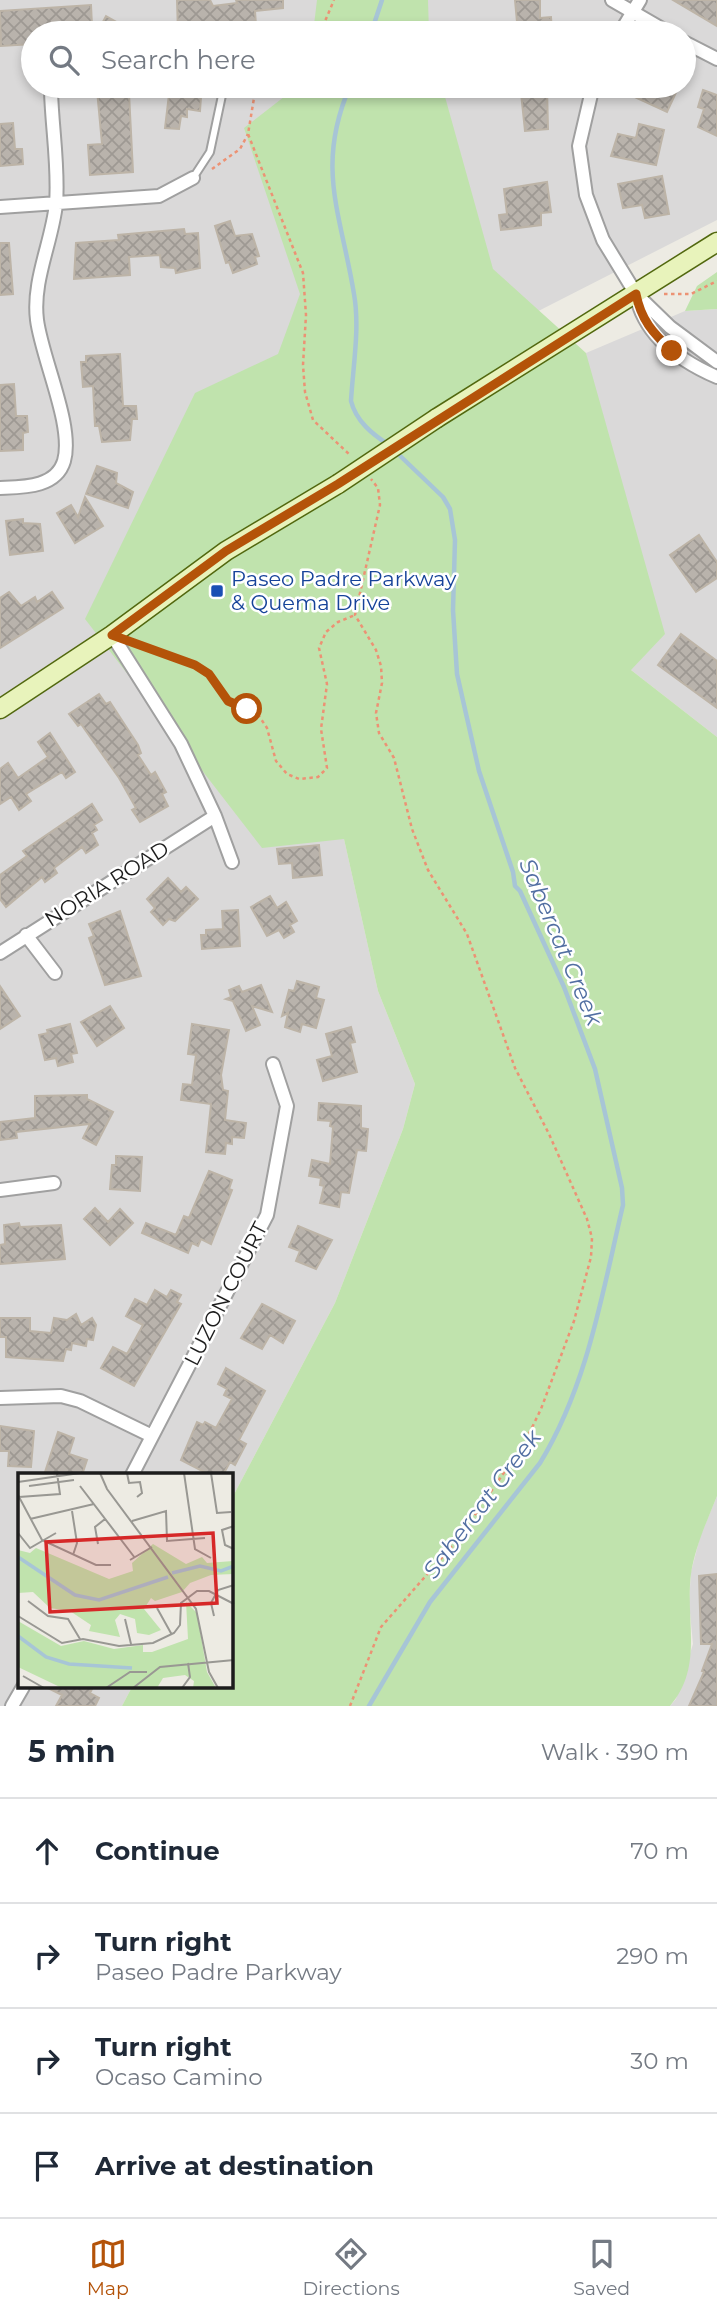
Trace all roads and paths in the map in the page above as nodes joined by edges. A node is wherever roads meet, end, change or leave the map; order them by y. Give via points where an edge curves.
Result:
1 (334, 0) edge
2 (612, 0) edge
3 (640, 0) edge
4 (633, 12) junction
5 (325, 21) edge
6 (627, 21) edge
7 (648, 21) edge
8 (696, 48) edge
9 (717, 59) edge
10 (51, 98) edge
11 (221, 98) edge
12 (254, 98) edge
13 (590, 98) edge
14 (248, 134) junction
15 (193, 177) junction
16 (56, 203) junction
17 (0, 207) edge
18 (717, 242) edge
19 (717, 281) edge
20 (636, 294) junction
21 (664, 294) dead end
22 (717, 362) edge
23 (717, 377) edge
24 (352, 458) dead end
25 (369, 478) dead end
26 (0, 488) edge
27 (355, 615) junction
28 (112, 635) junction
29 (0, 709) edge
30 (215, 816) junction
31 (232, 862) dead end
32 (26, 935) junction
33 (0, 953) edge
34 (55, 972) dead end
35 (273, 1064) dead end
36 (54, 1183) dead end
37 (0, 1190) edge
38 (0, 1398) edge
39 (152, 1436) junction
40 (133, 1473) edge
41 (22, 1688) edge
42 (12, 1706) edge
43 (350, 1706) edge

1 - 5 path
2 - 4 street
3 - 4 street
4 - 6 street
4 - 7 street
8 - 9 street
10 - 16 street
11 - 15 lane via 210,152
12 - 14 path
13 - 20 street via 579,146 586,195 603,240
14 - 15 path via 240,149 222,165
14 - 24 path via 303,273 303,365 313,420
15 - 16 street via 159,196
16 - 17 street
16 - 26 street via 36,318 66,436 64,463 54,476 36,486
18 - 20 main road
19 - 21 path via 691,294
20 - 22 street
20 - 23 street via 640,313 651,330 672,351
20 - 28 main road, bridge via 226,551
25 - 27 path via 378,488 380,505
27 - 28 path via 326,632 319,648 327,684 321,729 327,768 318,777 299,779 276,761 259,716 228,701 209,674
27 - 43 path via 381,666 376,713 379,733 394,758 412,829 428,870 467,934 515,1068 550,1134 592,1238 574,1321 525,1442 460,1538 381,1627
28 - 29 main road
28 - 30 street via 181,744
30 - 31 street
30 - 32 street, NORIA ROAD
32 - 33 street, NORIA ROAD
32 - 34 street
35 - 39 street, LUZON COURT via 288,1106 267,1215
36 - 37 street
38 - 39 street via 61,1396
39 - 40 street, LUZON COURT
41 - 42 street

